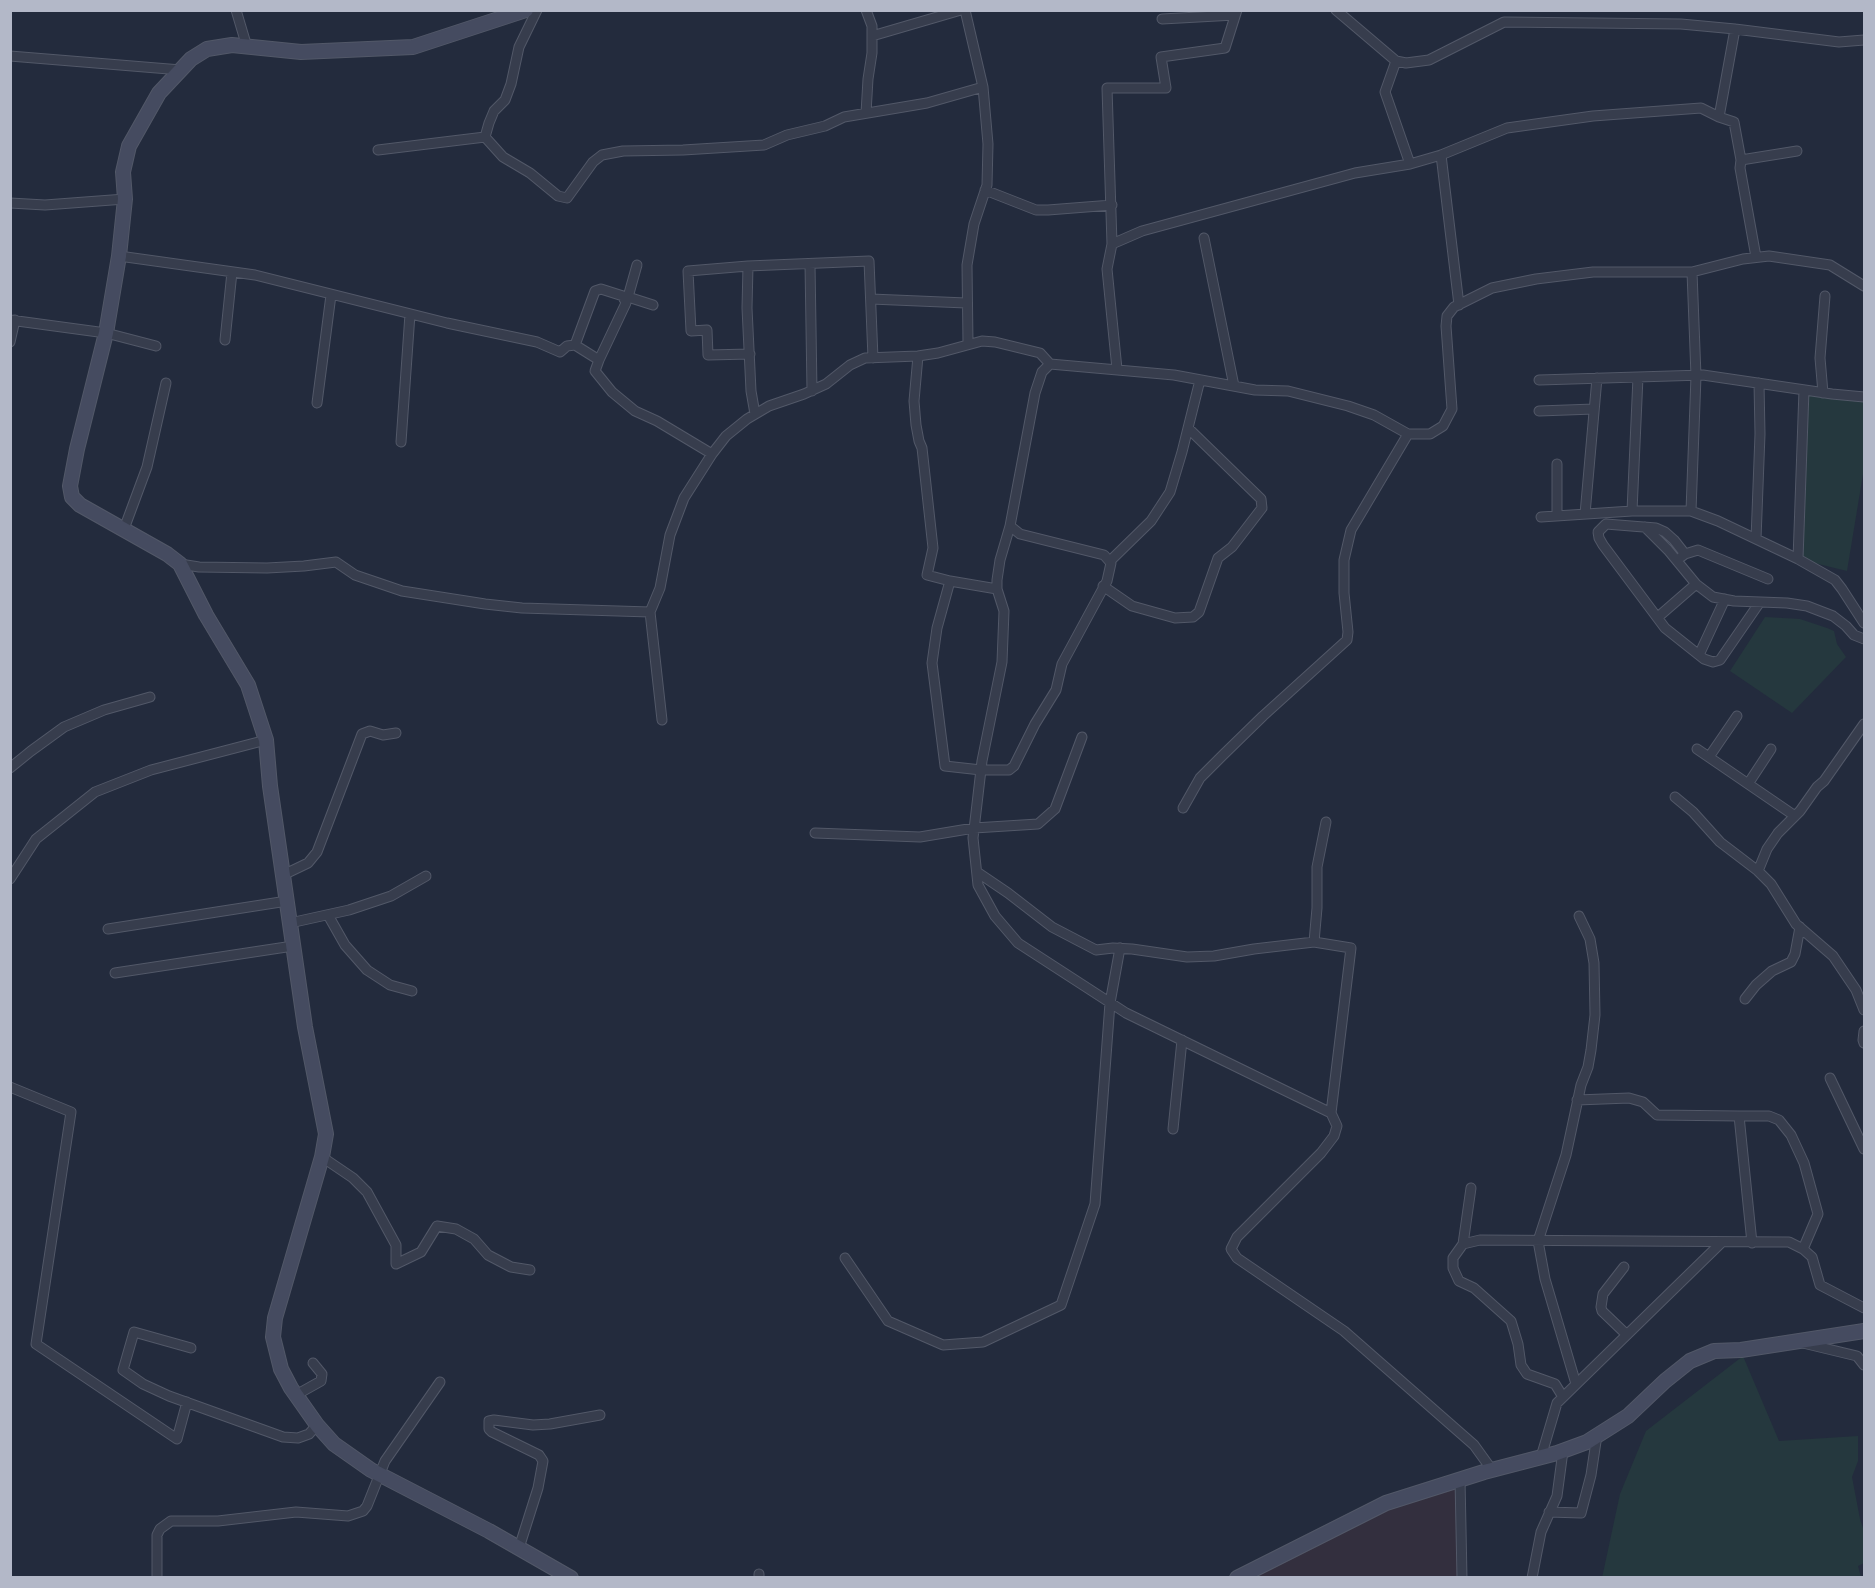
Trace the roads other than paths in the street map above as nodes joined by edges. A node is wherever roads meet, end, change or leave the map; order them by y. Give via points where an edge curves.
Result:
1 (236, 10) edge
2 (526, 10) edge
3 (537, 10) edge
4 (866, 10) edge
5 (963, 10) edge
6 (1336, 10) edge
7 (1236, 13) edge
8 (1162, 19) dead end
9 (1735, 29) junction
10 (872, 36) junction
11 (1864, 40) edge
12 (247, 47) junction
13 (10, 56) edge
14 (1396, 61) junction
15 (181, 70) junction
16 (983, 87) junction
17 (866, 113) junction
18 (1719, 117) junction
19 (485, 137) junction
20 (378, 150) dead end
21 (1797, 151) dead end
22 (1441, 155) junction
23 (1741, 160) junction
24 (1410, 164) junction
25 (985, 190) junction
26 (125, 199) junction
27 (10, 203) edge
28 (1112, 205) junction
29 (1204, 238) dead end
30 (1112, 244) junction
31 (120, 256) junction
32 (1756, 257) junction
33 (810, 264) junction
34 (637, 265) dead end
35 (748, 266) junction
36 (232, 272) junction
37 (1692, 272) junction
38 (1864, 286) edge
39 (331, 295) junction
40 (1824, 296) dead end
41 (626, 298) junction
42 (871, 299) junction
43 (966, 303) junction
44 (653, 304) dead end
45 (1459, 305) junction
46 (410, 314) junction
47 (13, 320) edge
48 (106, 333) junction
49 (225, 340) dead end
50 (10, 342) edge
51 (968, 343) junction
52 (575, 345) junction
53 (156, 346) dead end
54 (750, 354) junction
55 (918, 356) junction
56 (873, 358) junction
57 (599, 360) junction
58 (1050, 364) junction
59 (1117, 369) junction
60 (1696, 375) junction
61 (1638, 377) junction
62 (1597, 378) junction
63 (1200, 380) junction
64 (1539, 380) dead end
65 (166, 383) dead end
66 (1759, 383) junction
67 (1234, 386) junction
68 (1804, 390) junction
69 (812, 391) junction
70 (1823, 393) junction
71 (1864, 397) edge
72 (318, 403) dead end
73 (1594, 409) junction
74 (1539, 411) dead end
75 (755, 414) junction
76 (1188, 428) junction
77 (1408, 434) junction
78 (400, 441) dead end
79 (712, 454) junction
80 (1557, 464) dead end
81 (1632, 511) junction
82 (1691, 511) junction
83 (1585, 514) junction
84 (1557, 516) junction
85 (1541, 517) dead end
86 (1010, 526) junction
87 (1645, 527) junction
88 (124, 530) junction
89 (1756, 540) junction
90 (1685, 554) junction
91 (1798, 559) junction
92 (1677, 560) junction
93 (1110, 561) junction
94 (180, 564) junction
95 (1768, 579) dead end
96 (950, 581) junction
97 (1696, 584) junction
98 (1103, 586) junction
99 (997, 589) junction
100 (1725, 599) junction
101 (1760, 602) junction
102 (650, 612) junction
103 (1658, 617) junction
104 (1864, 624) edge
105 (1846, 626) junction
106 (1864, 639) edge
107 (1699, 655) junction
108 (150, 697) dead end
109 (1737, 717) dead end
110 (662, 720) dead end
111 (1864, 724) edge
112 (396, 733) dead end
113 (1082, 737) dead end
114 (266, 740) junction
115 (1697, 749) dead end
116 (1771, 749) dead end
117 (1709, 757) junction
118 (10, 768) edge
119 (981, 770) junction
120 (1748, 784) junction
121 (1675, 797) dead end
122 (1183, 808) dead end
123 (1795, 816) junction
124 (1326, 822) dead end
125 (974, 828) junction
126 (815, 833) dead end
127 (1758, 871) junction
128 (977, 872) junction
129 (283, 875) junction
130 (426, 876) dead end
131 (10, 879) edge
132 (287, 901) junction
133 (328, 915) junction
134 (1579, 916) dead end
135 (290, 923) junction
136 (1800, 927) junction
137 (108, 929) dead end
138 (1314, 942) junction
139 (293, 946) junction
140 (1120, 948) junction
141 (115, 973) dead end
142 (412, 991) dead end
143 (1745, 999) dead end
144 (1110, 1003) junction
145 (1864, 1010) edge
146 (1864, 1031) edge
147 (1182, 1040) junction
148 (1864, 1043) edge
149 (1830, 1078) dead end
150 (10, 1088) edge
151 (1577, 1100) junction
152 (1332, 1113) junction
153 (1739, 1116) junction
154 (1173, 1129) dead end
155 (1864, 1149) edge
156 (322, 1157) junction
157 (1471, 1188) dead end
158 (1538, 1241) junction
159 (1721, 1243) junction
160 (1752, 1243) junction
161 (1463, 1244) junction
162 (1803, 1249) junction
163 (845, 1258) dead end
164 (1624, 1267) dead end
165 (530, 1270) dead end
166 (1864, 1308) edge
167 (1864, 1331) edge
168 (1627, 1335) junction
169 (1797, 1342) junction
170 (191, 1348) dead end
171 (313, 1363) dead end
172 (1864, 1365) edge
173 (440, 1382) dead end
174 (1576, 1384) junction
175 (296, 1395) junction
176 (1563, 1397) junction
177 (188, 1401) junction
178 (600, 1415) dead end
179 (316, 1425) junction
180 (1598, 1435) junction
181 (1563, 1451) junction
182 (1541, 1457) junction
183 (1492, 1470) junction
184 (379, 1474) junction
185 (1460, 1479) junction
186 (1549, 1512) junction
187 (519, 1548) junction
188 (157, 1578) edge
189 (571, 1578) edge
190 (1237, 1578) edge
191 (1462, 1578) edge
192 (1532, 1578) edge

1 - 12 street
2 - 12 street via 413,47 301,52
3 - 19 street via 519,48 505,100 494,111
4 - 10 street
5 - 10 street
5 - 16 street
6 - 14 street
7 - 8 street
7 - 28 street via 1225,48 1161,57 1166,88 1107,88
9 - 11 street via 1839,42
9 - 14 street via 1681,24 1504,22 1429,60
9 - 18 street
10 - 17 street
12 - 15 street via 207,49
13 - 15 street
14 - 24 street via 1385,92
15 - 26 street via 159,93 129,146 123,172
16 - 17 street via 927,103
16 - 25 street via 988,144
17 - 19 street via 764,144 602,155 592,162 567,198 558,196 503,157
18 - 22 street via 1701,108 1593,116 1507,128
18 - 23 street via 1734,122
19 - 20 street
21 - 23 street
22 - 24 street
22 - 45 street
23 - 32 street
24 - 30 street via 1355,173 1142,231
25 - 28 street via 1036,210
25 - 43 street via 974,224
26 - 27 street via 45,205
26 - 31 street
28 - 30 street
29 - 67 street
30 - 59 street via 1107,269
31 - 36 street
31 - 48 street
32 - 37 street
32 - 38 street via 1830,265
33 - 35 street
33 - 42 street via 869,261
33 - 69 street
34 - 41 street
35 - 54 street
35 - 54 street via 688,271 688,299 691,331 707,330 708,354
36 - 39 street
36 - 49 street
37 - 45 street via 1593,272 1536,279 1492,288
37 - 60 street
39 - 46 street
39 - 72 street
40 - 70 street via 1820,358
41 - 44 street
41 - 52 street via 601,289 595,291
41 - 57 street
42 - 43 street
42 - 56 street
43 - 51 street
45 - 77 street via 1447,316 1446,326 1452,410 1443,426 1430,434
46 - 52 street via 537,342 560,352
46 - 78 street
47 - 48 street
47 - 50 street
48 - 53 street
48 - 88 street via 70,486 72,497 80,505
51 - 55 street
51 - 58 street via 995,342 1040,353
52 - 57 street
54 - 75 street
55 - 56 street
55 - 96 street via 914,401 933,549 927,575
56 - 69 street via 850,365
57 - 79 street via 595,371 634,411
58 - 59 street
58 - 86 street via 1042,372 1035,393
59 - 63 street
60 - 61 street
60 - 66 street
60 - 82 street
61 - 62 street
61 - 81 street
62 - 64 street
62 - 73 street
63 - 67 street
63 - 76 street
65 - 88 street via 147,467
66 - 68 street
66 - 89 street
67 - 77 street via 1288,391 1348,406
68 - 70 street
68 - 91 street
69 - 75 street
70 - 71 street
73 - 74 street
73 - 83 street
75 - 79 street via 726,436
76 - 93 street via 1170,492 1151,521
76 - 98 street via 1261,499 1262,508 1233,548 1218,558 1194,617 1175,618 1132,606
77 - 122 street via 1351,530 1344,560 1347,640 1223,754 1200,778
79 - 102 street via 684,498
80 - 84 street
81 - 82 street
81 - 83 street
82 - 89 street
83 - 84 street
84 - 85 street
86 - 93 street via 1020,534 1104,555
86 - 99 street
87 - 90 street via 1665,532
87 - 92 street
87 - 103 street via 1606,524 1598,532
88 - 94 street
89 - 91 street
90 - 92 street
90 - 95 street via 1698,550
91 - 104 street via 1835,580
92 - 97 street
93 - 98 street
94 - 102 street via 267,568 336,562 356,575 402,591 522,608
94 - 114 street via 248,684
96 - 99 street
96 - 119 street via 932,663 941,744 945,766
97 - 100 street via 1713,597
97 - 103 street
98 - 119 street via 1062,664 1056,690 1014,766 1009,770
99 - 119 street via 1004,611 1002,662
100 - 101 street
100 - 107 street
101 - 105 street via 1807,606
101 - 107 street via 1720,660 1713,662
102 - 110 street
103 - 107 street via 1665,628
104 - 105 street
105 - 106 street via 1854,636
108 - 118 street via 64,727
109 - 117 street
111 - 123 street
112 - 129 street via 362,734 317,852 308,863
113 - 125 street via 1055,809 1038,824
114 - 129 street
114 - 131 street via 151,770 95,792 36,839
115 - 117 street
116 - 120 street
117 - 120 street
119 - 125 street
120 - 123 street
121 - 127 street via 1720,842
123 - 127 street via 1767,849
124 - 138 street via 1317,867
125 - 126 street via 920,837
125 - 128 street
127 - 136 street
128 - 140 street via 1052,927 1096,950
128 - 144 street via 978,885 995,916 1018,944
129 - 132 street
130 - 133 street via 391,896
132 - 135 street
132 - 137 street
133 - 135 street
133 - 142 street via 345,945 367,970 390,985
134 - 151 street via 1590,939 1594,963 1595,1015 1588,1067
135 - 139 street
136 - 143 street via 1791,962 1772,971
136 - 145 street via 1833,956 1856,990
138 - 140 street via 1187,957
138 - 152 street via 1351,948
139 - 141 street
139 - 156 street via 326,1134
140 - 144 street
144 - 147 street
144 - 163 street via 1095,1204 1062,1305 983,1342 943,1346 888,1321
146 - 148 street
147 - 152 street
147 - 154 street
149 - 155 street
150 - 177 street via 71,1112 36,1344 177,1439
151 - 153 street via 1629,1098 1643,1102 1657,1115
151 - 158 street via 1566,1155
152 - 183 street via 1337,1126 1334,1136 1237,1237 1231,1249 1236,1258 1344,1331 1474,1445
153 - 160 street
153 - 162 street via 1769,1116 1779,1120 1791,1135 1804,1163 1818,1214
156 - 165 street via 366,1192 396,1245 396,1264 421,1252 437,1226 456,1229 474,1239 488,1255 511,1267
156 - 175 street via 274,1318 276,1352
157 - 161 street
158 - 159 street
158 - 161 street via 1480,1240
158 - 174 street
159 - 160 street
159 - 168 street
160 - 162 street via 1789,1242
161 - 176 street via 1453,1258 1459,1281 1474,1288 1510,1321 1527,1374 1556,1384
162 - 166 street via 1812,1257 1820,1285
164 - 168 street via 1603,1294 1600,1307
167 - 169 street
168 - 174 street
169 - 172 street via 1857,1356
169 - 180 street via 1714,1351 1690,1361 1628,1416
170 - 177 street via 134,1332 123,1370 143,1384
171 - 175 street via 322,1374 321,1381
173 - 184 street
174 - 176 street
175 - 179 street
176 - 182 street via 1557,1403
177 - 179 street via 283,1437 309,1434
178 - 187 street via 533,1425 489,1421 492,1432 539,1455 543,1461
179 - 184 street via 334,1444
180 - 181 street
180 - 186 street via 1581,1513
181 - 182 street
181 - 186 street via 1557,1496
182 - 183 street
183 - 185 street
184 - 187 street
184 - 188 street via 368,1506 357,1514 296,1512 218,1521 171,1521 157,1535
185 - 190 street via 1386,1503
185 - 191 street
186 - 192 street
187 - 189 street

